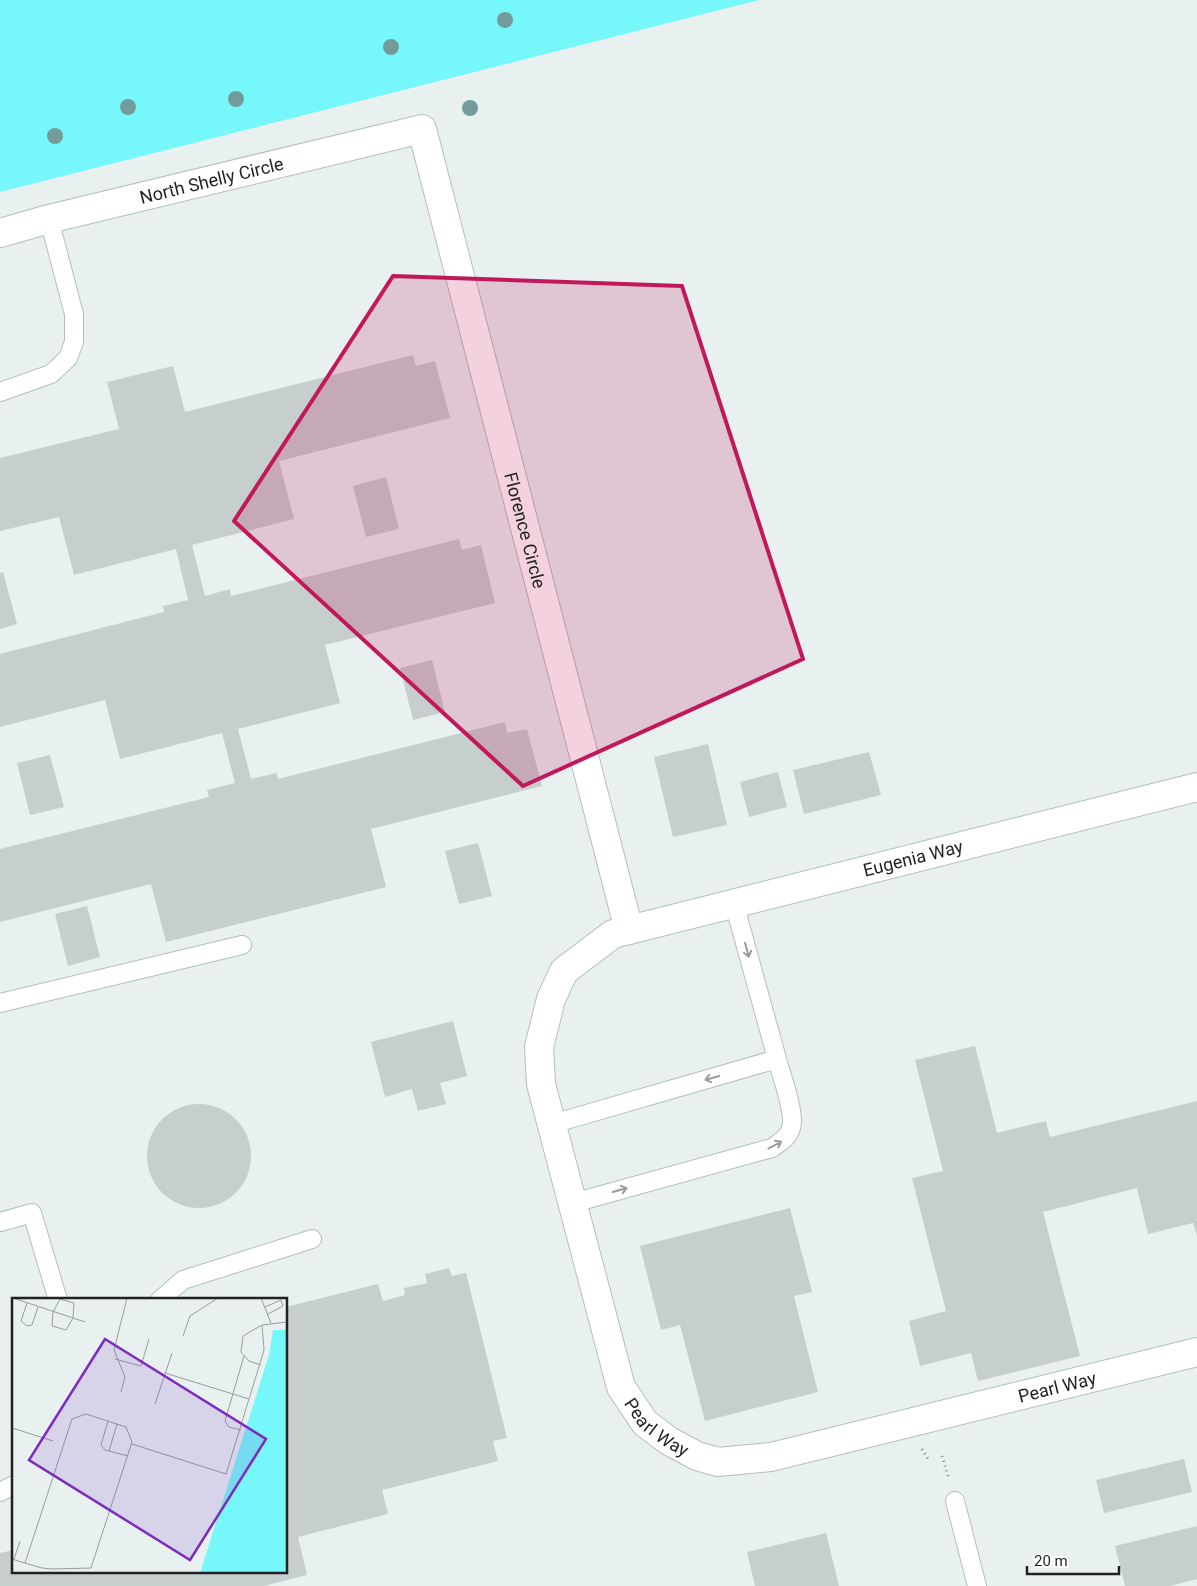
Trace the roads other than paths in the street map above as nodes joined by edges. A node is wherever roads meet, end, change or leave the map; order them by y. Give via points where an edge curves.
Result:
1 (422, 129) joint
2 (49, 220) junction
3 (0, 234) edge
4 (0, 392) edge
5 (1197, 787) edge
6 (734, 903) junction
7 (629, 930) junction
8 (242, 945) dead end
9 (0, 1004) edge
10 (777, 1059) junction
11 (552, 1124) junction
12 (573, 1203) junction
13 (0, 1222) edge
14 (312, 1239) dead end
15 (57, 1298) edge
16 (162, 1298) edge
17 (1197, 1352) edge
18 (12, 1487) edge
19 (0, 1492) edge
20 (956, 1501) dead end
21 (977, 1586) edge

1 - 2 street, North Shelly Circle
1 - 7 street, Florence Circle
2 - 3 street, North Shelly Circle
2 - 4 lane via 74,314 74,342 68,358 51,374
5 - 6 street, Eugenia Way
6 - 7 street, Eugenia Way
6 -> 10 lane
7 - 11 street, Pearl Way via 613,934 564,971 551,998 538,1047 541,1084
8 - 9 lane
10 -> 11 lane
12 -> 10 lane via 772,1148 785,1140 792,1127
11 - 12 street, Pearl Way
12 - 17 street, Pearl Way via 621,1388 645,1423 668,1441 697,1456 718,1462 811,1449
13 - 15 lane via 32,1213
14 - 16 lane via 183,1280
18 - 19 lane
20 - 21 lane

